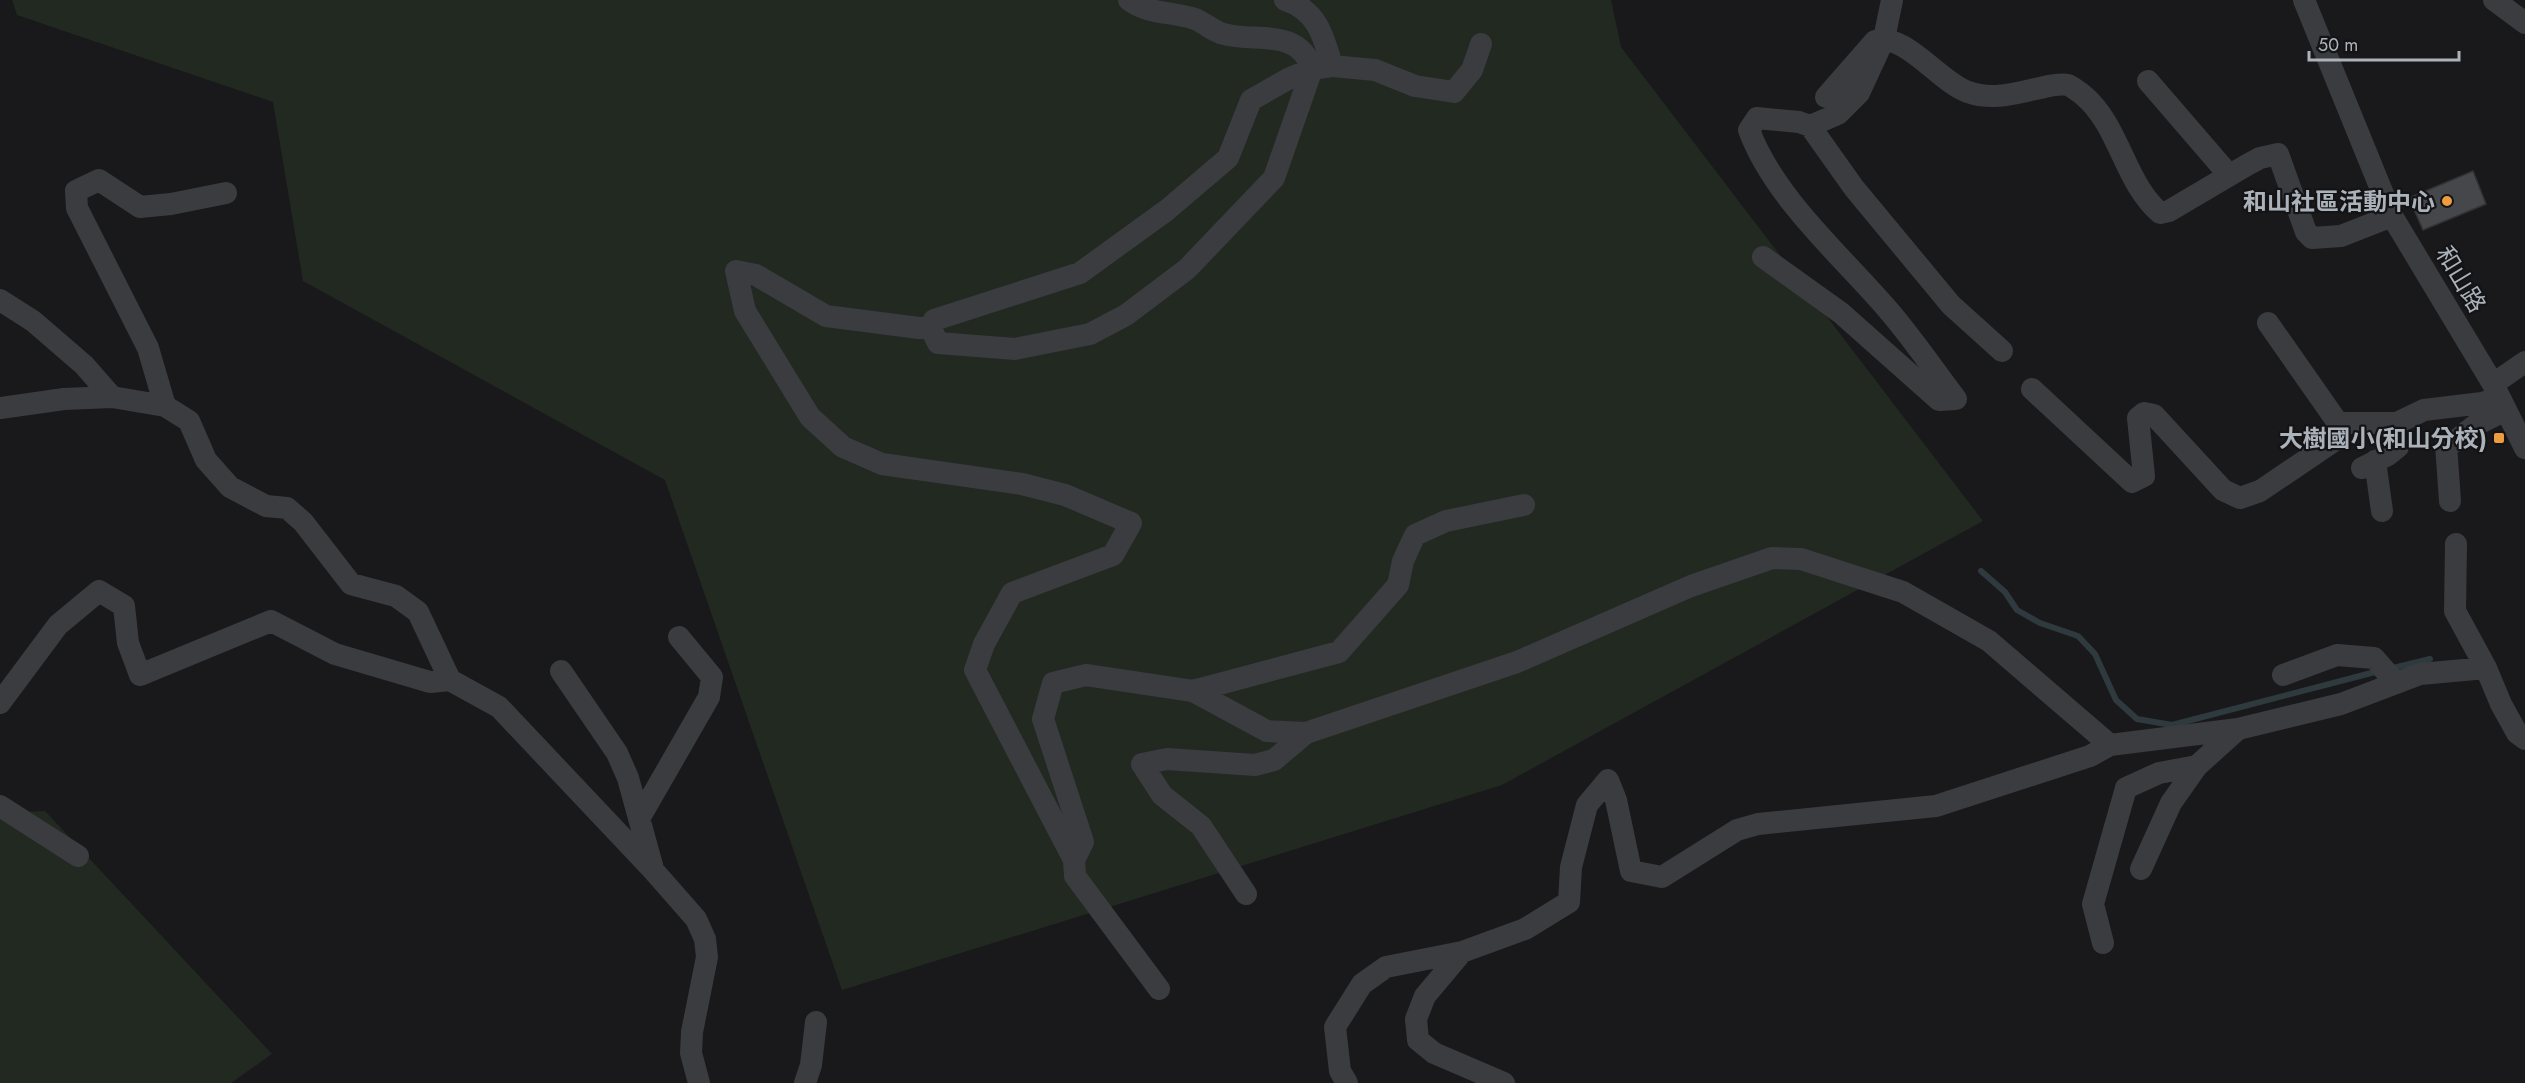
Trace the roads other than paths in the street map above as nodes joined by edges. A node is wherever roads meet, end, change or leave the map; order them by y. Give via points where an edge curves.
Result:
1 (1129, 0) edge
2 (1285, 0) edge
3 (1892, 0) edge
4 (2494, 0) edge
5 (2310, 2) edge
6 (2525, 23) edge
7 (1884, 39) junction
8 (1481, 44) dead end
9 (1322, 67) junction
10 (2148, 81) dead end
11 (1826, 97) dead end
12 (1810, 126) junction
13 (2229, 175) junction
14 (226, 193) dead end
15 (2392, 216) junction
16 (1763, 257) dead end
17 (0, 300) edge
18 (0, 310) edge
19 (33, 321) junction
20 (2268, 323) dead end
21 (930, 327) junction
22 (2002, 351) dead end
23 (2525, 362) edge
24 (2032, 389) dead end
25 (112, 397) junction
26 (2499, 397) junction
27 (165, 406) junction
28 (2445, 406) junction
29 (0, 408) edge
30 (2338, 423) junction
31 (2397, 423) junction
32 (2446, 445) junction
33 (2525, 448) edge
34 (2450, 501) dead end
35 (1524, 505) dead end
36 (2382, 512) dead end
37 (2456, 544) dead end
38 (679, 637) dead end
39 (2486, 668) junction
40 (561, 671) dead end
41 (2283, 675) dead end
42 (450, 680) junction
43 (2396, 683) junction
44 (1193, 691) junction
45 (0, 703) edge
46 (2238, 729) junction
47 (1306, 733) junction
48 (2525, 739) edge
49 (2110, 745) junction
50 (2197, 766) junction
51 (0, 806) edge
52 (640, 817) junction
53 (78, 856) dead end
54 (1074, 860) junction
55 (2141, 869) dead end
56 (653, 870) junction
57 (1246, 894) dead end
58 (2103, 943) dead end
59 (1462, 952) junction
60 (1159, 989) dead end
61 (816, 1022) dead end
62 (699, 1083) edge
63 (805, 1083) edge
64 (1347, 1083) edge
65 (1504, 1083) edge

1 - 9 street via 1140,8 1194,19 1223,34 1284,39
2 - 9 street via 1295,3 1319,25
3 - 7 street
4 - 6 street
5 - 15 street, 和山路
7 - 11 street via 1875,42
7 - 12 street via 1858,93 1838,114
7 - 13 street via 1899,44 1968,92 2003,96 2058,84 2070,86 2085,96 2108,125 2148,203 2160,213
8 - 9 street via 1472,70 1454,92 1415,86 1375,70
9 - 21 street via 1287,79 1251,100 1228,158 1167,210 1080,273 934,320
9 - 21 street via 1274,178 1187,270 1126,315 1090,334 1015,349 938,343
10 - 13 street
12 - 16 street via 1757,118 1749,130 1757,153 1796,206 1890,312 1956,399 1939,400 1841,313
12 - 22 street via 1854,188 1944,296
13 - 15 street via 2260,158 2278,154 2306,232 2312,238 2341,236
14 - 27 street via 140,207 99,180 76,191 77,208 148,348
15 - 26 street, 和山路
17 - 19 street
18 - 19 street
19 - 25 street via 84,365
20 - 30 street
21 - 54 street via 826,316 756,275 736,271 751,321 810,417 843,447 882,464 1022,484 1065,495 1131,523 1113,555 1012,593 984,644 975,670
23 - 26 street
24 - 30 street via 2132,482 2144,476 2138,418 2144,413 2154,415 2223,490 2240,498 2260,491 2337,439
25 - 27 street
25 - 29 street
26 - 28 street via 2482,403
26 - 32 street via 2474,426
26 - 33 street, 和山路
27 - 42 street via 189,421 206,460 230,487 266,506 287,508 303,522 351,584 396,596 418,612
28 - 31 street via 2424,410
28 - 32 street
30 - 31 street
31 - 36 street via 2398,447 2369,465
32 - 34 street
35 - 44 street via 1446,521 1415,535 1398,585 1339,652
37 - 39 street via 2455,611
38 - 52 street via 712,677 709,697
39 - 43 street via 2420,674
39 - 48 street via 2501,704 2517,733
40 - 52 street via 617,753
41 - 43 street via 2337,656 2374,658
42 - 45 street via 430,682 335,654 271,621 140,675 128,643 124,606 99,591 58,625
42 - 56 street via 499,707
43 - 46 street via 2341,704
44 - 47 street via 1267,730
44 - 54 street via 1086,675 1053,683 1043,719 1083,842
46 - 49 street
46 - 50 street
47 - 49 street via 1517,662 1691,585 1772,558 1802,559 1903,592 1989,641
47 - 57 street via 1274,760 1255,765 1167,759 1142,765 1162,795 1201,826
49 - 59 street via 2090,756 1936,806 1758,824 1737,830 1662,877 1631,871 1608,780 1587,805 1572,867 1569,903 1525,929
50 - 55 street via 2171,803
50 - 58 street via 2159,773 2126,788 2093,904
51 - 53 street
52 - 56 street
54 - 60 street via 1075,876
56 - 62 street via 696,920 705,939 707,957 691,1053
59 - 64 street via 1386,967 1362,984 1335,1027 1340,1071
59 - 65 street via 1425,996 1416,1019 1418,1040 1434,1053
61 - 63 street

